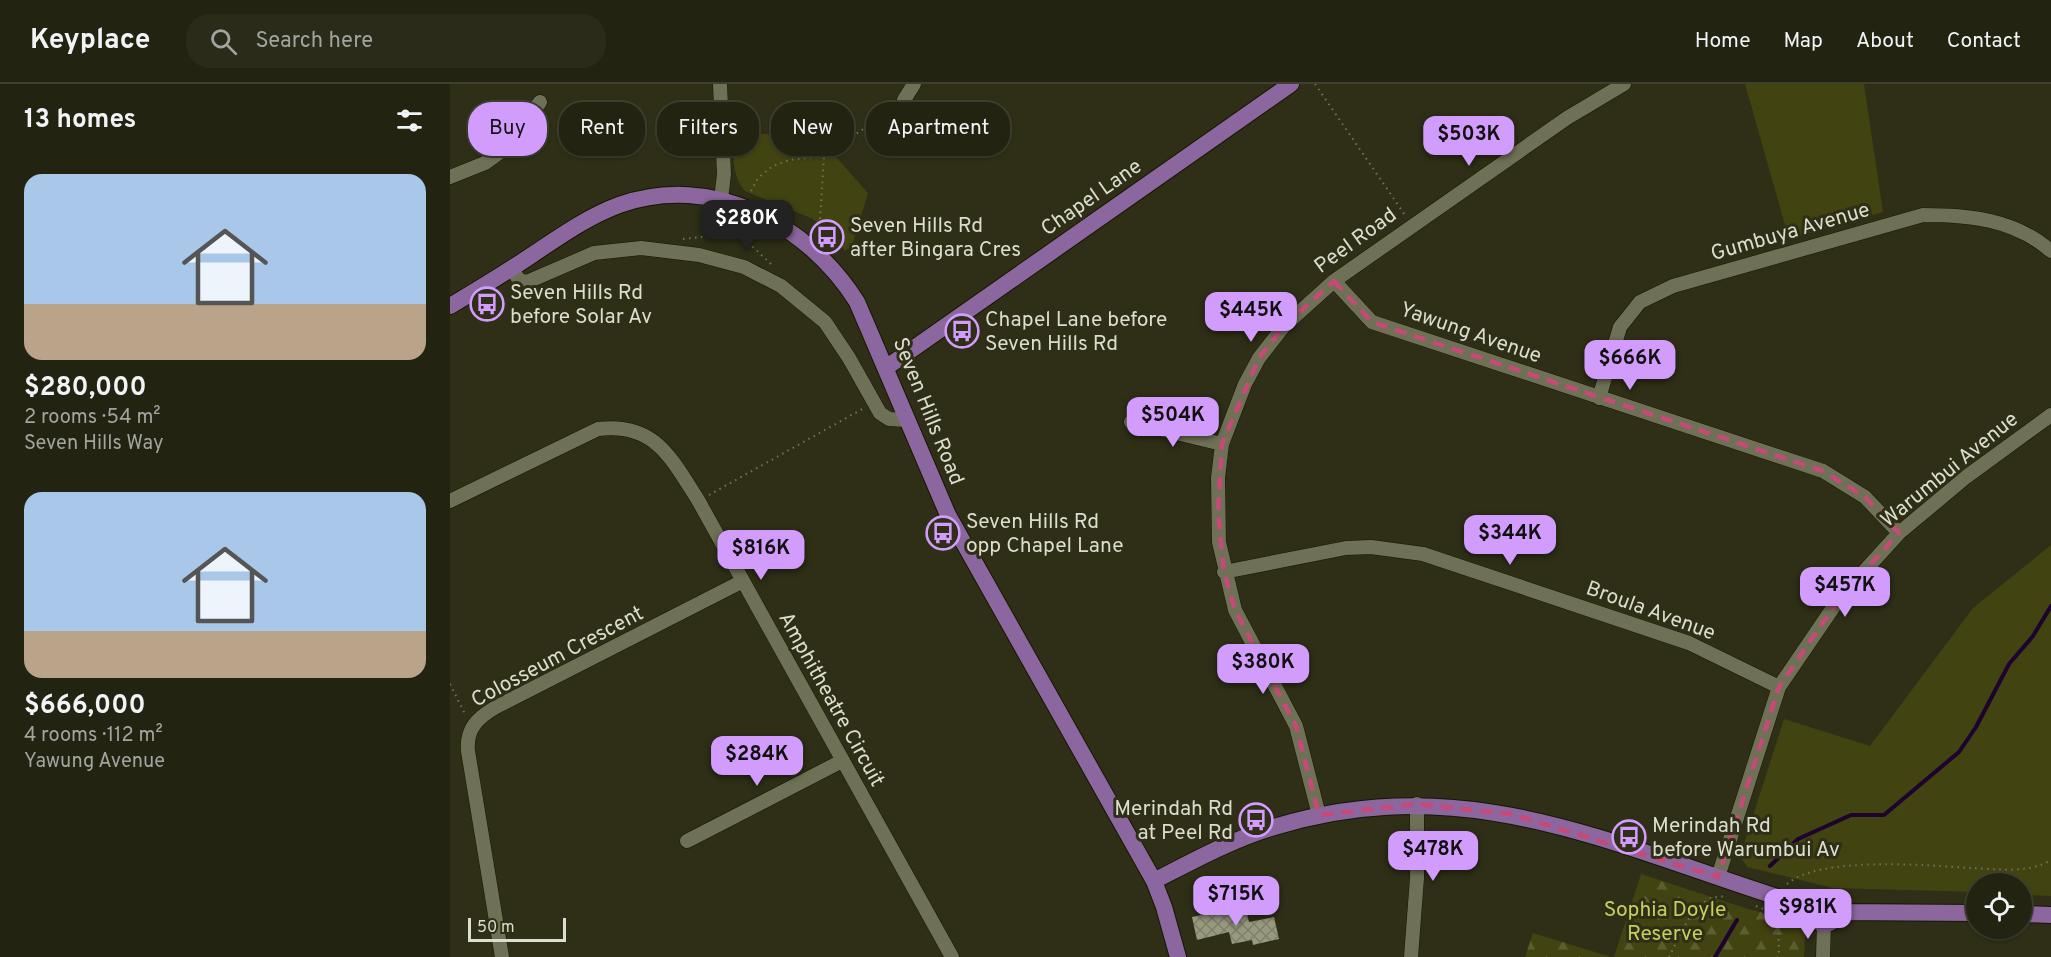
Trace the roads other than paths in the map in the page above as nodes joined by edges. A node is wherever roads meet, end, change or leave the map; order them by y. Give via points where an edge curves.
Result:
1 (720, 84) edge
2 (914, 84) edge
3 (1291, 84) edge
4 (1624, 84) edge
5 (904, 100) road end
6 (495, 156) edge
7 (450, 177) edge
8 (722, 200) junction
9 (2051, 251) edge
10 (512, 268) junction
11 (1334, 281) junction
12 (450, 306) edge
13 (887, 367) junction
14 (1599, 398) junction
15 (2051, 415) edge
16 (907, 420) junction
17 (1131, 422) dead end
18 (1222, 444) junction
19 (450, 501) edge
20 (1899, 533) junction
21 (1224, 572) junction
22 (743, 581) junction
23 (1779, 687) junction
24 (842, 761) junction
25 (1417, 804) junction
26 (1319, 815) junction
27 (687, 840) dead end
28 (1718, 877) junction
29 (1154, 881) junction
30 (1812, 908) junction
31 (1838, 912) junction
32 (1966, 913) edge
33 (2032, 914) edge
34 (2051, 915) edge
35 (1824, 924) junction
36 (502, 957) edge
37 (952, 957) edge
38 (1178, 957) edge
39 (1411, 957) edge
40 (1823, 957) edge

1 - 8 street
2 - 5 street
3 - 13 main road, Chapel Lane
4 - 11 street, Peel Road via 1567,118
6 - 7 street
8 - 10 main road, Seven Hills Road via 667,195 625,203 573,228
8 - 13 main road, Seven Hills Road via 779,223 831,264 857,302
9 - 14 street, Gumbuya Avenue via 2006,224 1966,215 1923,215 1672,286 1640,302 1620,327
10 - 12 main road, Seven Hills Road
10 - 16 street via 519,280 527,282 594,253 640,248 699,255 744,267 781,286 825,322 880,413 889,419
11 - 14 street, Yawung Avenue via 1372,322
11 - 18 street, Peel Road via 1284,326 1259,358
13 - 16 main road, Seven Hills Road
14 - 20 street, Yawung Avenue via 1824,471 1864,497
15 - 20 street, Warumbui Avenue via 1966,477
16 - 29 main road, Seven Hills Road via 948,514
17 - 18 street
18 - 21 street, Peel Road via 1218,513
19 - 22 street, Amphitheatre Circuit via 582,434 611,428 638,432 661,446 698,500
20 - 23 street, Warumbui Avenue via 1839,599
21 - 23 street, Broula Avenue via 1346,548 1423,554 1689,643
21 - 26 street, Peel Road via 1235,610 1296,726
22 - 24 street, Amphitheatre Circuit
22 - 36 street, Colosseum Crescent via 496,707 472,727 468,751
23 - 28 street, Warumbui Avenue
24 - 27 street
24 - 37 street, Amphitheatre Circuit
25 - 26 main road
25 - 28 main road via 1538,820
25 - 39 street
26 - 29 main road via 1223,846
28 - 30 main road
29 - 38 main road, Seven Hills Road
30 - 31 main road via 1816,900 1825,897 1833,900
30 - 35 main road via 1813,917
31 - 32 main road
31 - 35 main road via 1832,922
33 - 34 main road
35 - 40 street

